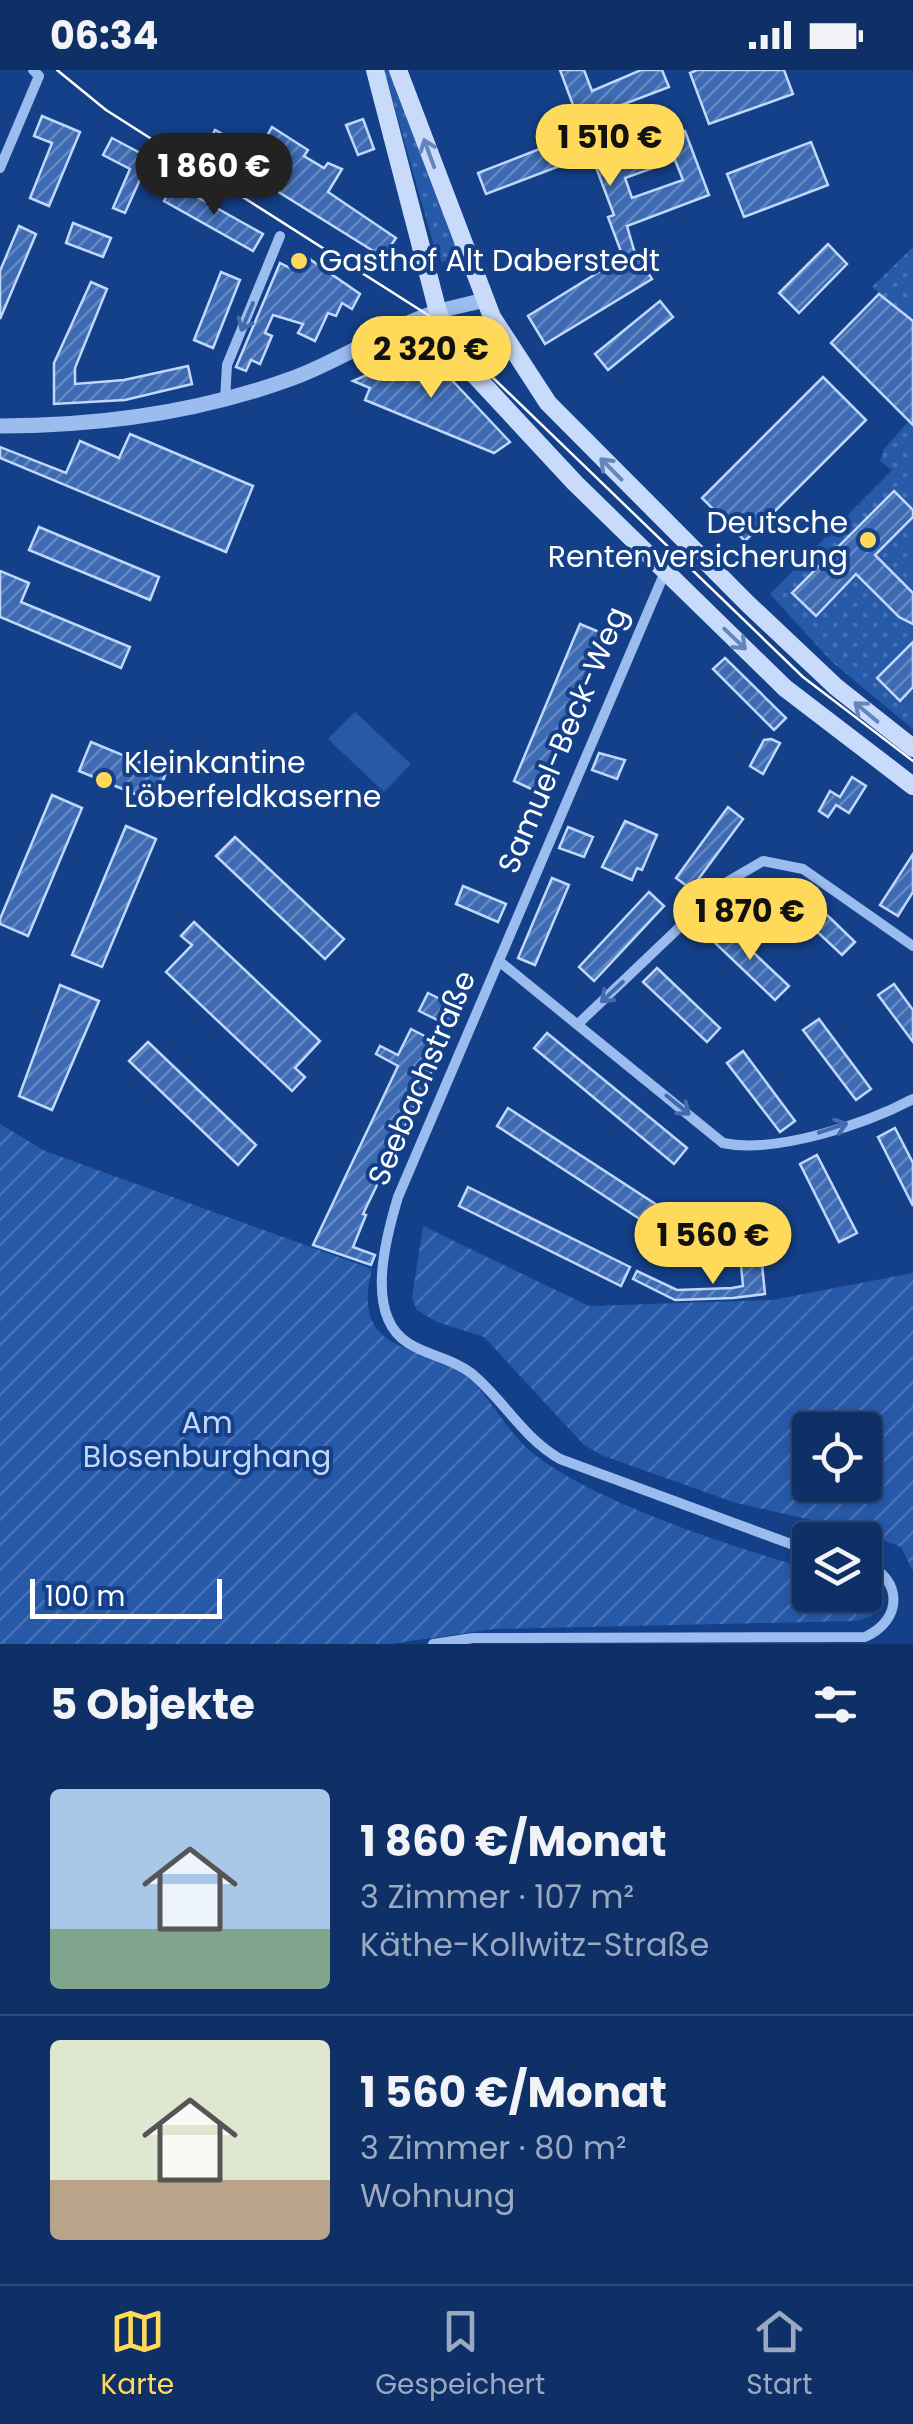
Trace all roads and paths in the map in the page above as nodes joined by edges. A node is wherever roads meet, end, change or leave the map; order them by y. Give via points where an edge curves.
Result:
1 (375, 70) edge
2 (398, 70) edge
3 (36, 73) edge
4 (0, 168) edge
5 (280, 236) dead end
6 (485, 300) junction
7 (438, 312) junction
8 (224, 400) junction
9 (0, 426) edge
10 (689, 546) junction
11 (665, 572) junction
12 (913, 748) edge
13 (913, 786) edge
14 (913, 946) edge
15 (499, 961) junction
16 (578, 1024) junction
17 (913, 1099) edge
18 (792, 1545) edge
19 (882, 1574) edge
20 (493, 1641) edge
21 (433, 1644) edge

1 - 7 main road
6 -> 2 main road
3 - 4 street
5 -> 8 street via 227,366
6 - 7 street
10 -> 6 main road via 548,403
7 - 8 street via 296,377
7 - 11 main road via 448,342 470,373
8 - 9 street via 144,418
10 - 11 main road, Samuel-Beck-Weg
12 -> 10 main road via 836,687
11 -> 13 main road via 785,688
11 - 15 street, Samuel-Beck-Weg
14 -> 16 street via 803,868 764,860 727,882
15 - 16 street
15 - 18 street, Seebachstraße via 394,1209 382,1287 387,1318 401,1338 468,1370 551,1454
16 -> 17 street via 737,1146 782,1145
19 - 20 street via 895,1602 888,1620 865,1637
20 - 21 street

